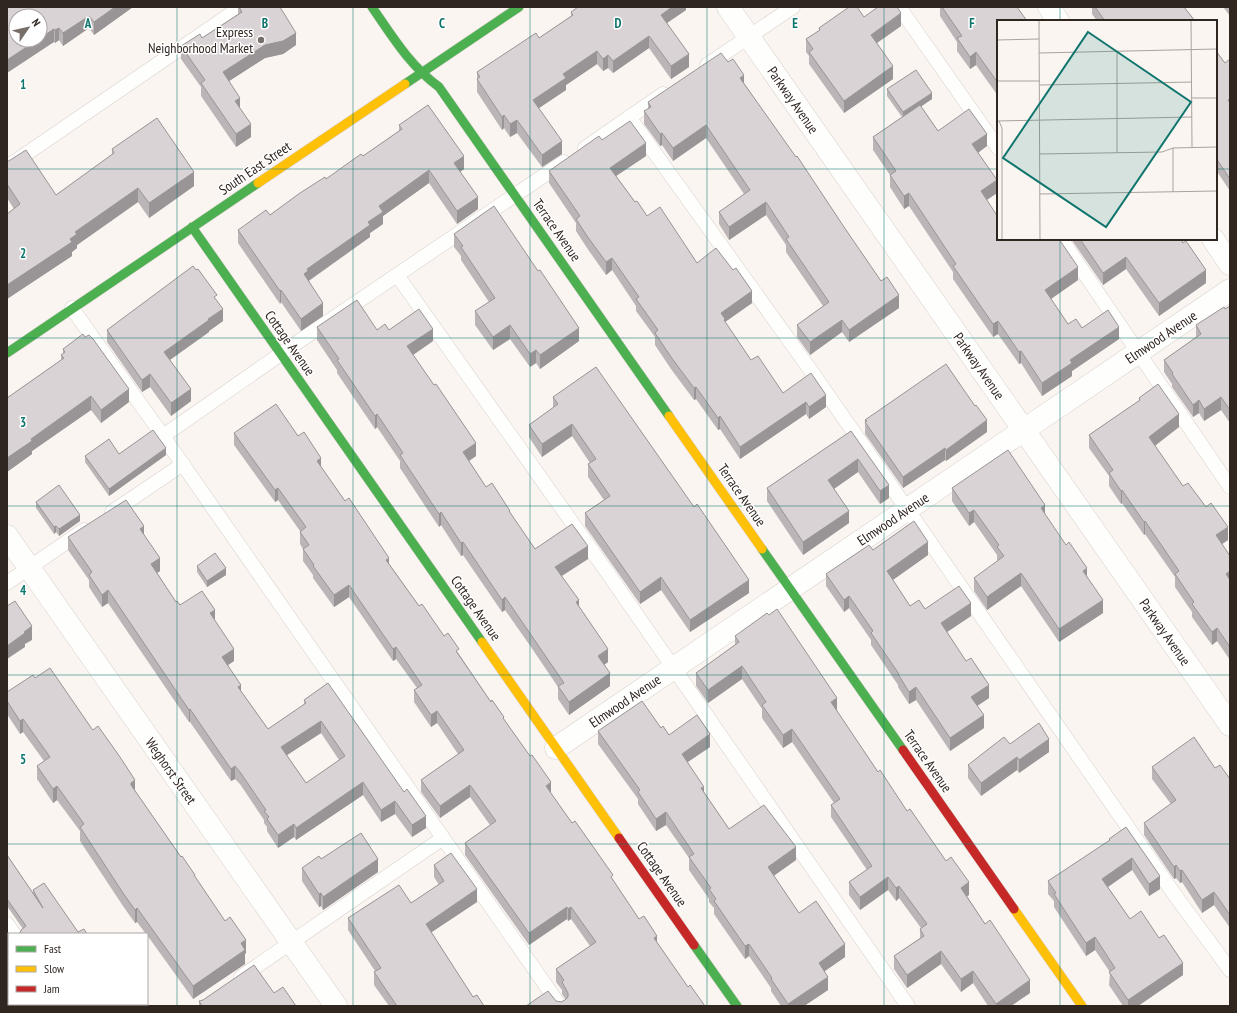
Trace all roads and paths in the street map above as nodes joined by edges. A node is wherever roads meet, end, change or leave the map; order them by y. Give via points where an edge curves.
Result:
1 (241, 7) edge
2 (372, 7) edge
3 (519, 7) edge
4 (728, 7) edge
5 (793, 7) edge
6 (899, 7) edge
7 (1048, 7) edge
8 (1057, 20) edge
9 (749, 37) junction
10 (699, 71) edge
11 (422, 72) junction
12 (673, 88) edge
13 (629, 117) junction
14 (997, 147) edge
15 (7, 167) edge
16 (515, 195) junction
17 (192, 227) junction
18 (1062, 240) edge
19 (1214, 240) edge
20 (1230, 264) edge
21 (397, 275) junction
22 (1230, 290) edge
23 (72, 308) junction
24 (7, 353) edge
25 (1139, 353) junction
26 (281, 354) junction
27 (1024, 431) junction
28 (163, 436) junction
29 (183, 464) junction
30 (1230, 487) edge
31 (907, 510) junction
32 (7, 536) edge
33 (29, 567) junction
34 (7, 583) edge
35 (791, 589) junction
36 (673, 669) junction
37 (1230, 725) edge
38 (556, 748) junction
39 (443, 838) junction
40 (7, 924) edge
41 (13, 933) edge
42 (291, 943) junction
43 (1230, 970) edge
44 (231, 984) edge
45 (336, 1006) edge
46 (560, 1006) edge
47 (737, 1006) edge
48 (908, 1006) edge
49 (1082, 1006) edge

1 - 15 lane
2 - 11 street, Terrace Avenue via 403,52
3 - 11 street, South East Street
4 - 9 street, Parkway Avenue
5 - 9 lane
6 - 14 lane
7 - 8 street
9 - 10 lane
9 - 27 street, Parkway Avenue
11 - 16 street, Terrace Avenue via 439,87
11 - 17 street, South East Street
12 - 13 lane
13 - 16 lane
13 - 31 lane via 814,375
16 - 21 lane
16 - 35 street, Terrace Avenue
17 - 23 street, South East Street
17 - 26 street, Cottage Avenue
18 - 25 lane
19 - 20 street
21 - 26 lane
21 - 36 lane
22 - 25 street, Elmwood Avenue
23 - 24 street, South East Street
23 - 28 lane
25 - 27 street, Elmwood Avenue
25 - 30 lane
26 - 28 lane
26 - 38 street, Cottage Avenue
27 - 31 street, Elmwood Avenue
27 - 37 street, Parkway Avenue
28 - 29 lane
29 - 33 lane
29 - 39 lane
31 - 35 street, Elmwood Avenue
31 - 43 lane
32 - 33 street, Weghorst Street
33 - 34 lane
33 - 42 street, Weghorst Street
35 - 36 street, Elmwood Avenue
35 - 49 street, Terrace Avenue
36 - 38 street, Elmwood Avenue
36 - 48 lane
38 - 47 street, Cottage Avenue
39 - 42 lane
39 - 46 lane
40 - 41 lane
42 - 44 lane
42 - 45 street, Weghorst Street

